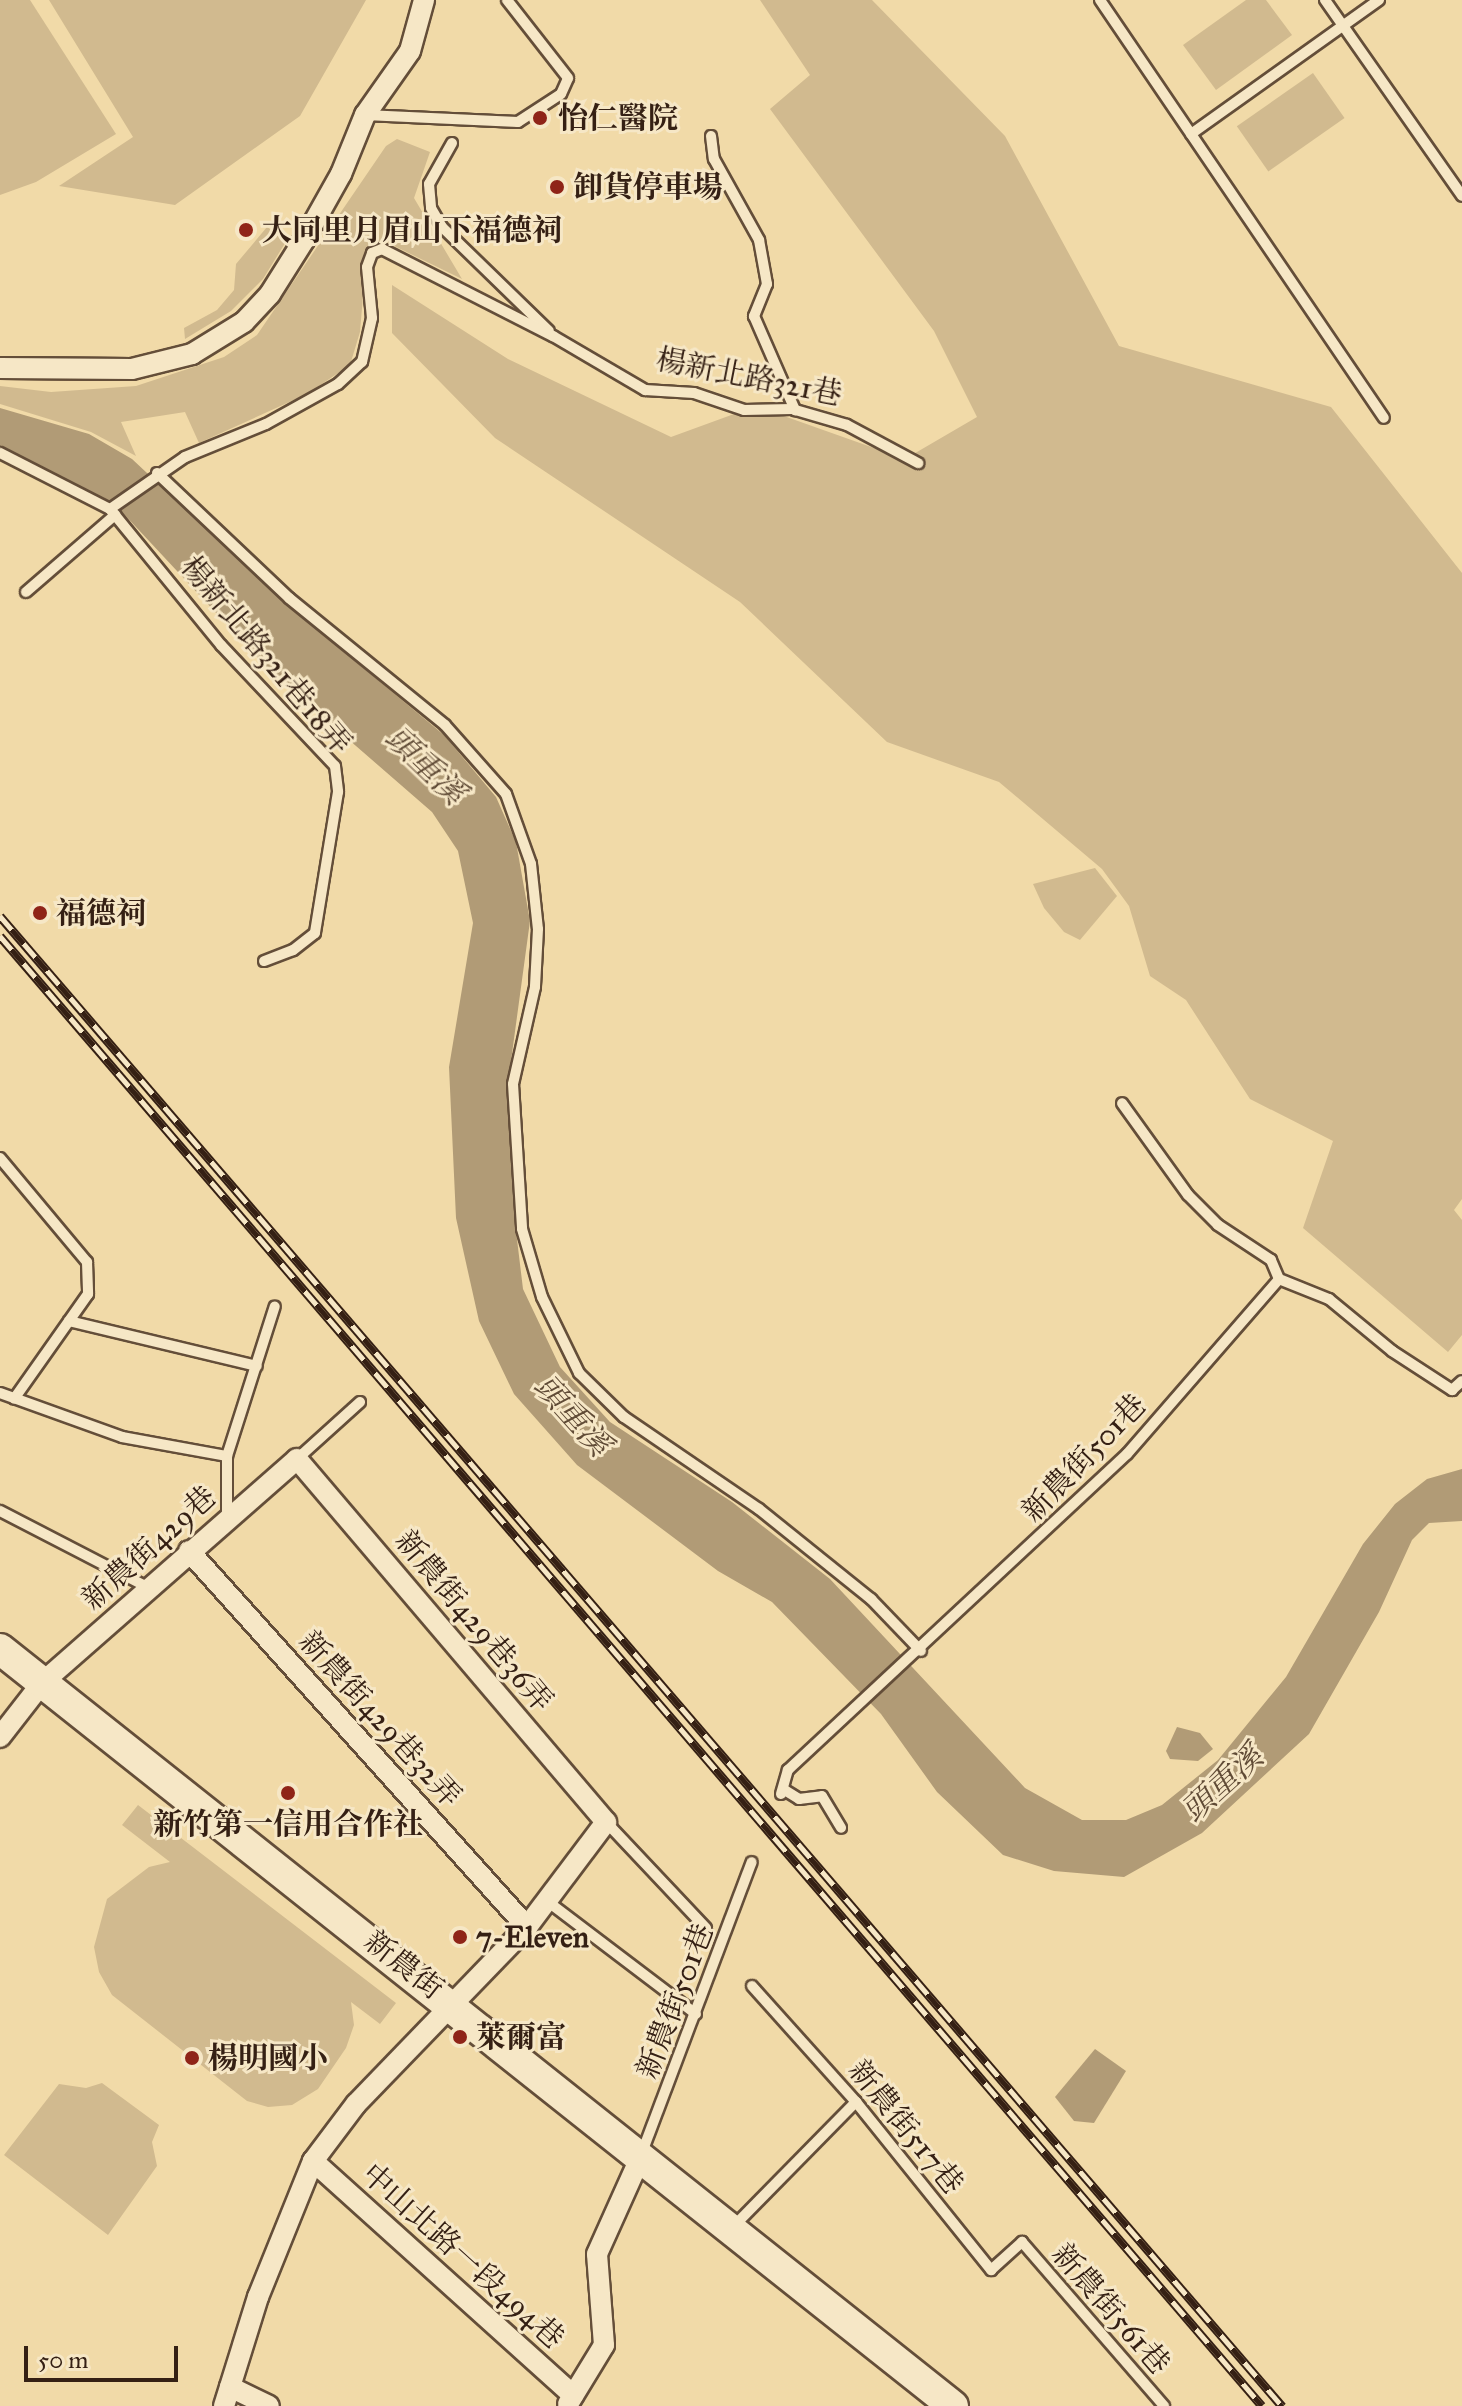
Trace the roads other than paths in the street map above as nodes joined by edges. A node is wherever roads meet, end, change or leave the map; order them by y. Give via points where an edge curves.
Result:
1 (424, 0) edge
2 (507, 0) edge
3 (1100, 0) edge
4 (1325, 0) edge
5 (1379, 0) edge
6 (1342, 26) junction
7 (365, 115) junction
8 (1191, 134) junction
9 (711, 136) dead end
10 (452, 143) dead end
11 (1462, 196) edge
12 (553, 336) junction
13 (0, 368) edge
14 (795, 410) junction
15 (1384, 418) dead end
16 (0, 453) edge
17 (918, 463) dead end
18 (154, 475) junction
19 (112, 511) junction
20 (26, 592) dead end
21 (264, 961) dead end
22 (1122, 1103) dead end
23 (1, 1164) edge
24 (1279, 1279) junction
25 (275, 1306) dead end
26 (69, 1321) junction
27 (257, 1366) junction
28 (1462, 1381) edge
29 (0, 1393) edge
30 (14, 1399) junction
31 (360, 1402) dead end
32 (227, 1456) junction
33 (297, 1459) junction
34 (0, 1511) edge
35 (227, 1517) junction
36 (189, 1551) junction
37 (149, 1588) junction
38 (0, 1649) edge
39 (921, 1651) junction
40 (42, 1683) junction
41 (0, 1737) edge
42 (606, 1822) junction
43 (841, 1828) dead end
44 (752, 1862) dead end
45 (547, 1901) junction
46 (527, 1927) junction
47 (706, 1928) dead end
48 (752, 1986) dead end
49 (454, 2005) junction
50 (696, 2014) junction
51 (856, 2102) junction
52 (641, 2156) junction
53 (313, 2161) junction
54 (732, 2228) junction
55 (1022, 2242) joint
56 (227, 2397) edge
57 (570, 2401) edge
58 (269, 2406) edge
59 (953, 2406) edge
60 (1164, 2406) edge

1 - 7 street via 410,51
2 - 7 lane via 568,78 561,94 518,122
3 - 8 lane
4 - 6 lane
5 - 6 lane
6 - 8 lane
6 - 11 lane
7 - 13 street via 341,174 304,240 270,294 244,322 192,354 132,369
8 - 15 lane
9 - 14 lane via 714,159 759,240 767,284 754,316
10 - 12 lane via 429,184 431,208 442,227
12 - 14 lane, 楊新北路321巷 via 645,390 694,393 744,410
12 - 18 lane, 楊新北路321巷 via 382,249 372,253 367,267 372,318 362,362 338,384 278,418
14 - 17 lane, 楊新北路321巷 via 847,425
16 - 19 lane
18 - 19 lane
18 - 39 lane via 289,598 445,725 506,794 531,864 538,929 535,987 513,1084 522,1229 542,1297 579,1373 624,1417 759,1509 871,1599
19 - 20 lane
19 - 21 lane, 楊新北路321巷18弄 via 221,645 335,766 338,792 315,933 293,950
22 - 24 lane via 1188,1195 1218,1225 1271,1260
23 - 26 lane via 87,1262 88,1294
24 - 28 lane via 1329,1299 1392,1351 1452,1390
24 - 39 lane, 新農街501巷 via 1127,1454
25 - 27 lane
26 - 27 lane
26 - 30 lane
27 - 32 lane
29 - 30 lane
30 - 32 lane via 122,1437
31 - 33 lane
32 - 35 lane
33 - 35 street, 新農街429巷
33 - 42 street, 新農街429巷36弄
34 - 37 lane
35 - 36 street, 新農街429巷
36 - 37 street, 新農街429巷
36 - 46 street, 新農街429巷32弄
37 - 40 street, 新農街429巷
38 - 40 street, 新農街
39 - 43 lane, 新農街501巷 via 788,1770 782,1792 799,1799 822,1796
40 - 41 street, 新農街429巷
40 - 49 street, 新農街
42 - 45 street
42 - 47 lane
44 - 50 lane, 新農街501巷
45 - 46 street
45 - 50 lane
46 - 49 street
48 - 51 lane, 新農街517巷
49 - 52 street, 新農街
49 - 53 street via 356,2104
50 - 52 lane, 新農街501巷
51 - 54 lane
51 - 55 lane, 新農街517巷 via 991,2270
52 - 54 street, 新農街
52 - 57 street via 597,2254 604,2345
53 - 56 street via 258,2297
53 - 57 street, 中山北路一段494巷
54 - 59 street, 新農街
55 - 60 lane, 新農街561巷
56 - 58 street

